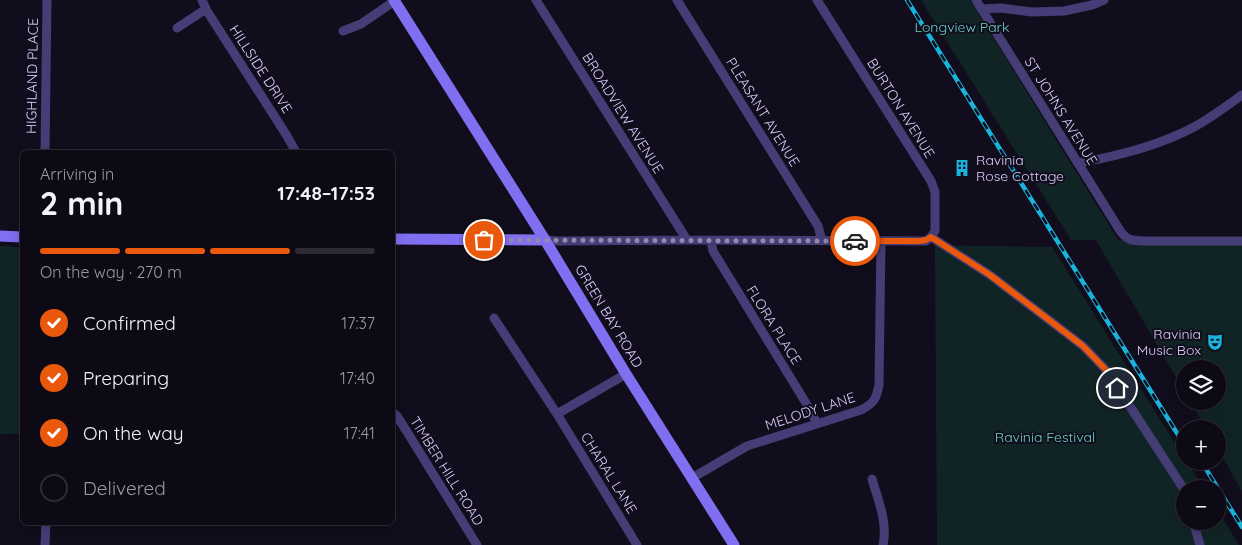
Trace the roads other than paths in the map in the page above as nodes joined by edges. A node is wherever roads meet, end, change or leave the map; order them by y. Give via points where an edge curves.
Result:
1 (47, 0) edge
2 (395, 0) edge
3 (536, 0) edge
4 (677, 0) edge
5 (817, 0) edge
6 (976, 0) edge
7 (1104, 0) edge
8 (204, 4) edge
9 (981, 9) junction
10 (177, 28) dead end
11 (343, 31) dead end
12 (1242, 95) edge
13 (45, 150) edge
14 (295, 150) edge
15 (1078, 163) junction
16 (0, 236) edge
17 (20, 236) edge
18 (931, 237) junction
19 (395, 239) edge
20 (545, 240) junction
21 (687, 240) junction
22 (711, 240) junction
23 (822, 241) junction
24 (881, 241) junction
25 (1242, 241) edge
26 (494, 318) dead end
27 (626, 374) junction
28 (395, 414) edge
29 (557, 414) junction
30 (817, 423) junction
31 (692, 478) junction
32 (872, 479) dead end
33 (1178, 480) edge
34 (46, 525) edge
35 (1196, 530) edge
36 (45, 545) edge
37 (477, 545) edge
38 (637, 545) edge
39 (734, 545) edge
40 (883, 545) edge
41 (1200, 545) edge

1 - 13 street, HIGHLAND PLACE
2 - 11 street via 361,24
2 - 20 main road, GREEN BAY ROAD
3 - 21 street, BROADVIEW AVENUE
4 - 23 street, PLEASANT AVENUE via 818,226
5 - 18 street, BURTON AVENUE via 931,181 935,192 935,231
6 - 9 street, ST JOHNS AVENUE
7 - 9 street via 1064,10
8 - 10 street
8 - 14 street, HILLSIDE DRIVE
9 - 15 street, ST JOHNS AVENUE
12 - 15 street via 1196,126 1170,138 1135,151
15 - 25 street, ST JOHNS AVENUE via 1126,238 1145,241
16 - 17 main road
18 - 24 street via 920,241
18 - 33 street via 990,275 1083,346 1107,371
19 - 20 main road
20 - 21 street
20 - 27 main road, GREEN BAY ROAD
21 - 22 street
22 - 23 street
22 - 30 street, FLORA PLACE via 713,252
23 - 24 street
24 - 30 street, MELODY LANE via 877,395 872,404 861,410
26 - 29 street, CHARAL LANE
27 - 29 street
27 - 31 main road, GREEN BAY ROAD
28 - 37 street, TIMBER HILL ROAD
29 - 38 street, CHARAL LANE
30 - 31 street, MELODY LANE via 746,446
31 - 39 main road, GREEN BAY ROAD
32 - 40 street via 883,517
34 - 36 street
35 - 41 street

